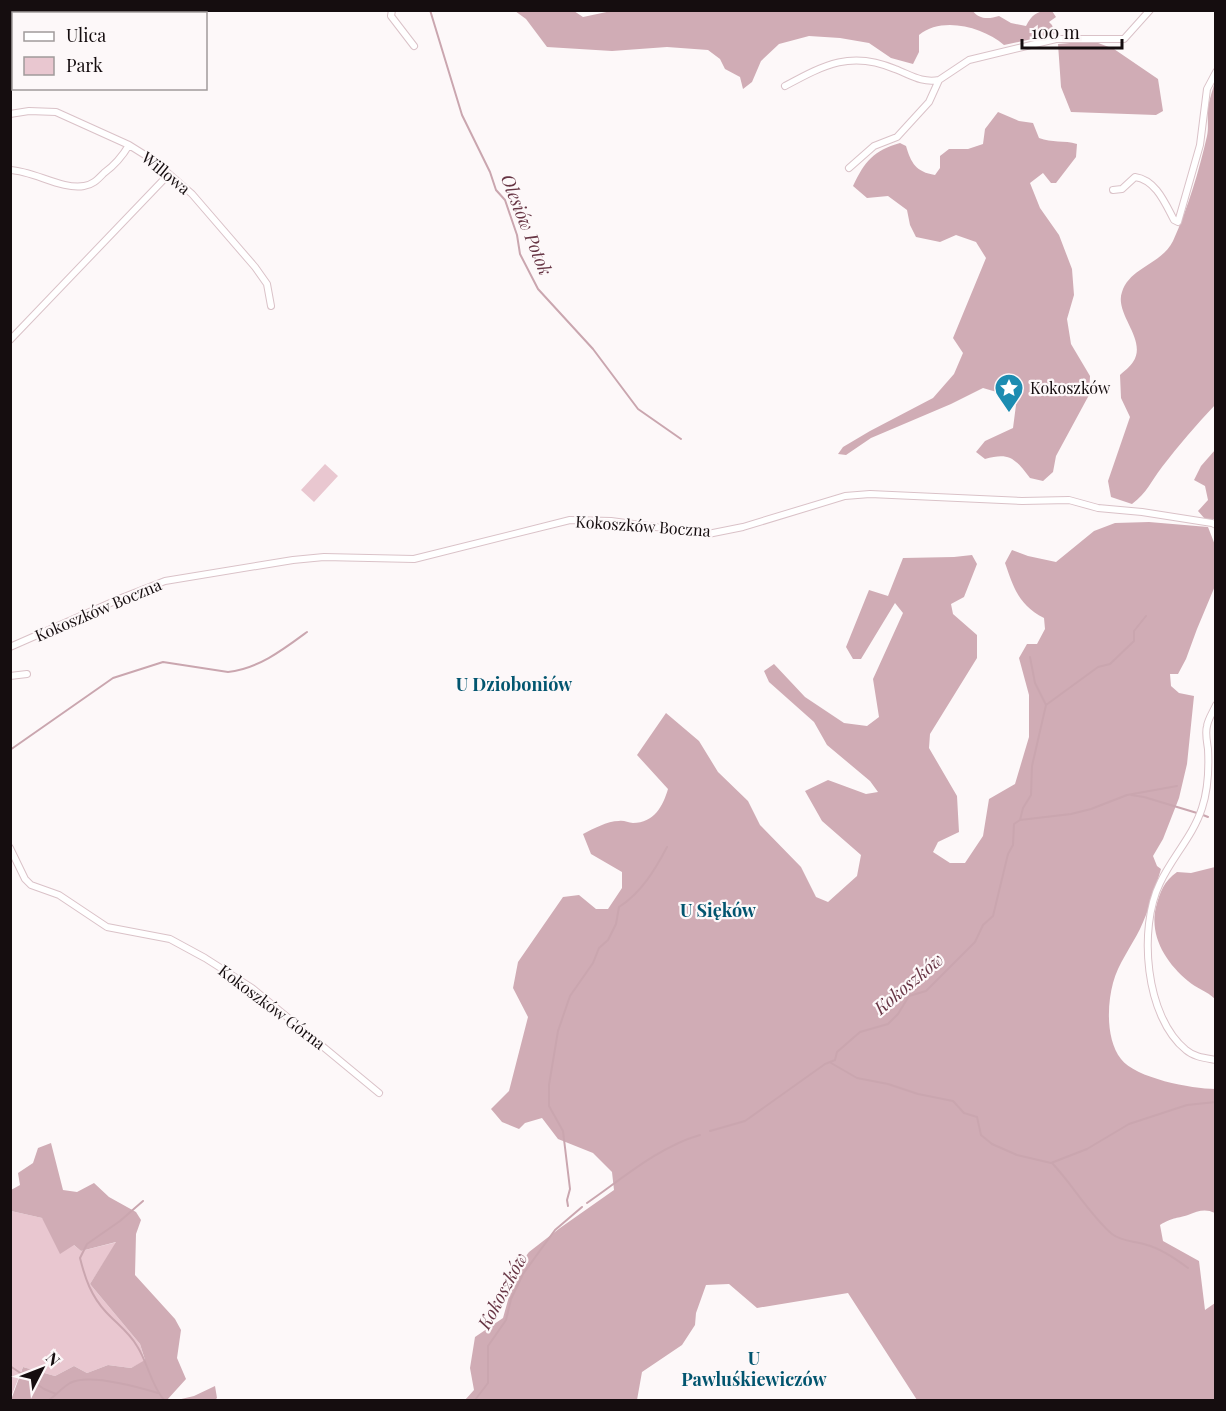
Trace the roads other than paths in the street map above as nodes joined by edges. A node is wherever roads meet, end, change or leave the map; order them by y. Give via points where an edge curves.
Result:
1 (393, 10) edge
2 (1150, 10) edge
3 (414, 46) dead end
4 (1215, 72) edge
5 (939, 80) junction
6 (785, 86) dead end
7 (10, 114) edge
8 (129, 145) junction
9 (849, 168) dead end
10 (10, 170) edge
11 (169, 174) junction
12 (1113, 190) dead end
13 (271, 306) dead end
14 (10, 340) edge
15 (1215, 525) edge
16 (10, 647) edge
17 (27, 674) dead end
18 (10, 676) edge
19 (1215, 705) edge
20 (10, 848) edge
21 (1215, 1060) edge
22 (379, 1093) dead end

1 - 3 street via 391,16
2 - 5 street via 1124,39 1056,39 969,60
4 - 12 street via 1207,89 1200,145 1178,222 1145,179 1135,177 1122,189
5 - 6 street via 916,79 877,61 844,60 825,65
5 - 9 street via 929,102 897,137 874,146
7 - 8 street, Willowa via 56,112
8 - 10 street via 119,161 83,187
8 - 11 street, Willowa
11 - 13 street, Willowa via 192,194 255,267 267,284
11 - 14 street
15 - 16 street, Kokoszków Boczna via 1069,500 870,494 846,496 708,534 611,521 570,520 414,559 324,557 165,581
17 - 18 street
19 - 21 street via 1206,727 1208,772 1203,806 1154,900 1148,930 1148,969 1162,1017 1181,1045 1194,1055
20 - 22 street, Kokoszków Górna via 32,885 59,895 107,927 170,939 205,958 252,988

